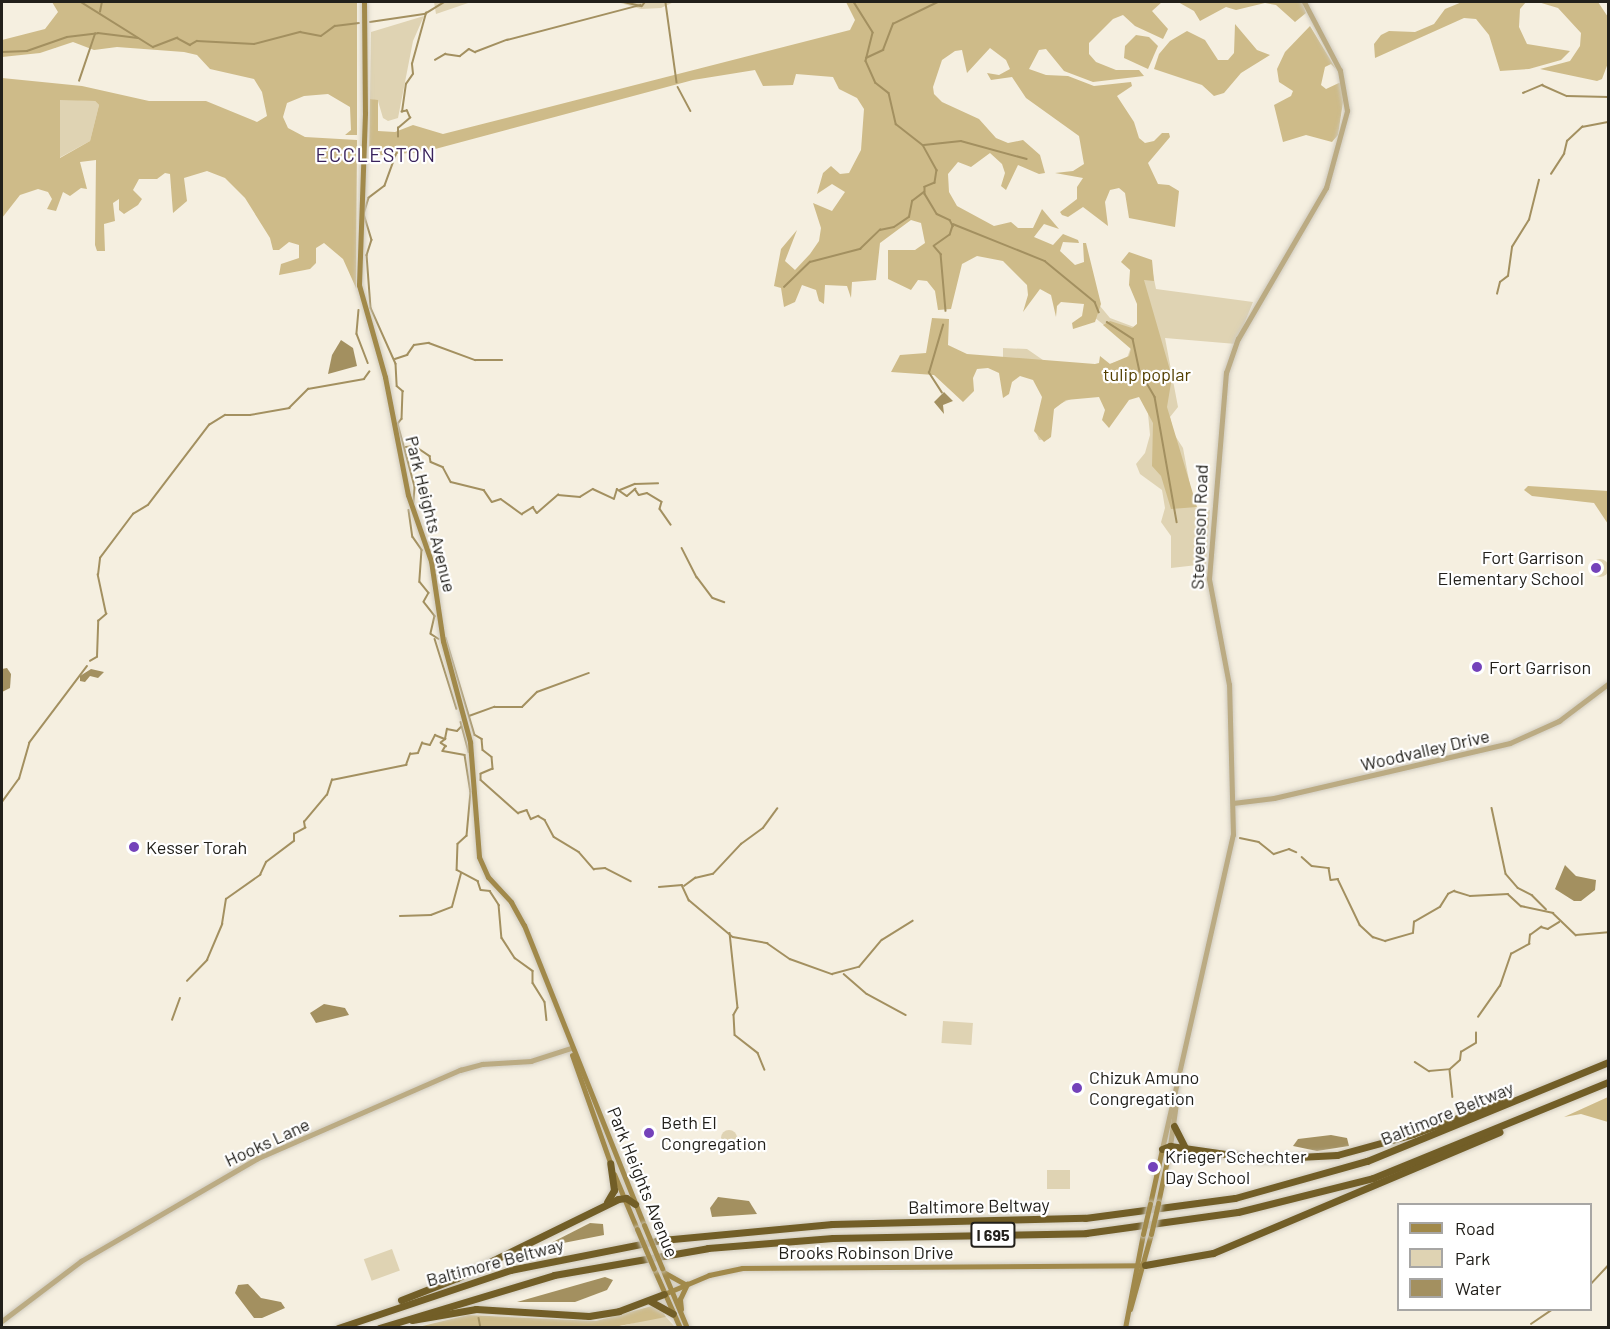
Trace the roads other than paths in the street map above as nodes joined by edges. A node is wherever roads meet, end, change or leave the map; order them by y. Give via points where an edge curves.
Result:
1 (364, 2) edge
2 (1304, 2) edge
3 (1608, 684) edge
4 (1233, 803) junction
5 (571, 1048) junction
6 (1608, 1062) edge
7 (1570, 1079) junction
8 (579, 1082) junction
9 (1608, 1082) edge
10 (1178, 1085) junction
11 (1595, 1088) junction
12 (593, 1098) junction
13 (593, 1120) junction
14 (1174, 1126) junction
15 (1170, 1146) junction
16 (1162, 1149) junction
17 (1187, 1149) junction
18 (610, 1163) junction
19 (623, 1198) junction
20 (635, 1204) junction
21 (603, 1205) junction
22 (1141, 1265) junction
23 (662, 1270) junction
24 (687, 1284) junction
25 (668, 1292) junction
26 (648, 1301) junction
27 (673, 1314) junction
28 (369, 1315) junction
29 (2, 1321) edge
30 (684, 1326) edge
31 (338, 1328) edge
32 (380, 1328) edge
33 (1125, 1328) edge

1 - 5 main road, Park Heights Avenue via 359,285 385,376 408,495 431,561 443,641 470,742 479,857 488,877 520,916
2 - 4 street, Stevenson Road via 1340,71 1347,111 1326,188 1238,339 1226,373 1209,579 1229,685
3 - 4 street, Woodvalley Drive via 1560,721 1510,743 1274,798
4 - 10 street, Stevenson Road via 1233,835
5 - 8 main road, Park Heights Avenue
5 - 12 main road, Park Heights Avenue
5 - 29 street, Hooks Lane via 531,1061 460,1070 249,1162 81,1261
6 - 7 highway, Baltimore Beltway / I 695
7 - 17 highway via 1422,1131 1337,1155 1260,1159
7 - 28 highway, Baltimore Beltway / I 695 via 1366,1161 1235,1198 1085,1218 832,1224 705,1234 628,1245 510,1270
8 - 12 main road
8 - 13 main road, Park Heights Avenue
9 - 11 highway, Baltimore Beltway / I 695
10 - 14 street, Stevenson Road
10 - 16 street, Stevenson Road
11 - 22 highway via 1456,1152 1223,1249 1184,1260
11 - 32 highway, Baltimore Beltway / I 695 via 1373,1178 1238,1212 1086,1233 833,1238 708,1248 554,1275
12 - 13 main road
12 - 20 main road, Park Heights Avenue
13 - 18 main road, Park Heights Avenue
14 - 15 street, Stevenson Road
14 - 17 highway via 1179,1142
15 - 16 highway
15 - 17 highway
15 - 22 main road, Stevenson Road, bridge
16 - 22 main road, Stevenson Road, bridge via 1143,1234
18 - 19 main road, Park Heights Avenue
18 - 21 highway via 614,1190
19 - 20 highway
19 - 21 highway
19 - 25 main road, Park Heights Avenue, bridge
20 - 23 main road, Park Heights Avenue, bridge
21 - 28 highway via 457,1278
22 - 24 main road, Brooks Robinson Drive via 755,1268 717,1272
22 - 33 main road, Stevenson Road
23 - 24 main road
23 - 25 main road, Park Heights Avenue
24 - 25 main road, Brooks Robinson Drive
24 - 30 main road via 680,1299
25 - 26 highway
25 - 27 main road, Park Heights Avenue
25 - 30 main road, Park Heights Avenue
26 - 27 highway
26 - 32 highway via 589,1316 449,1311
27 - 30 main road, Park Heights Avenue
28 - 31 highway, Baltimore Beltway / I 695

